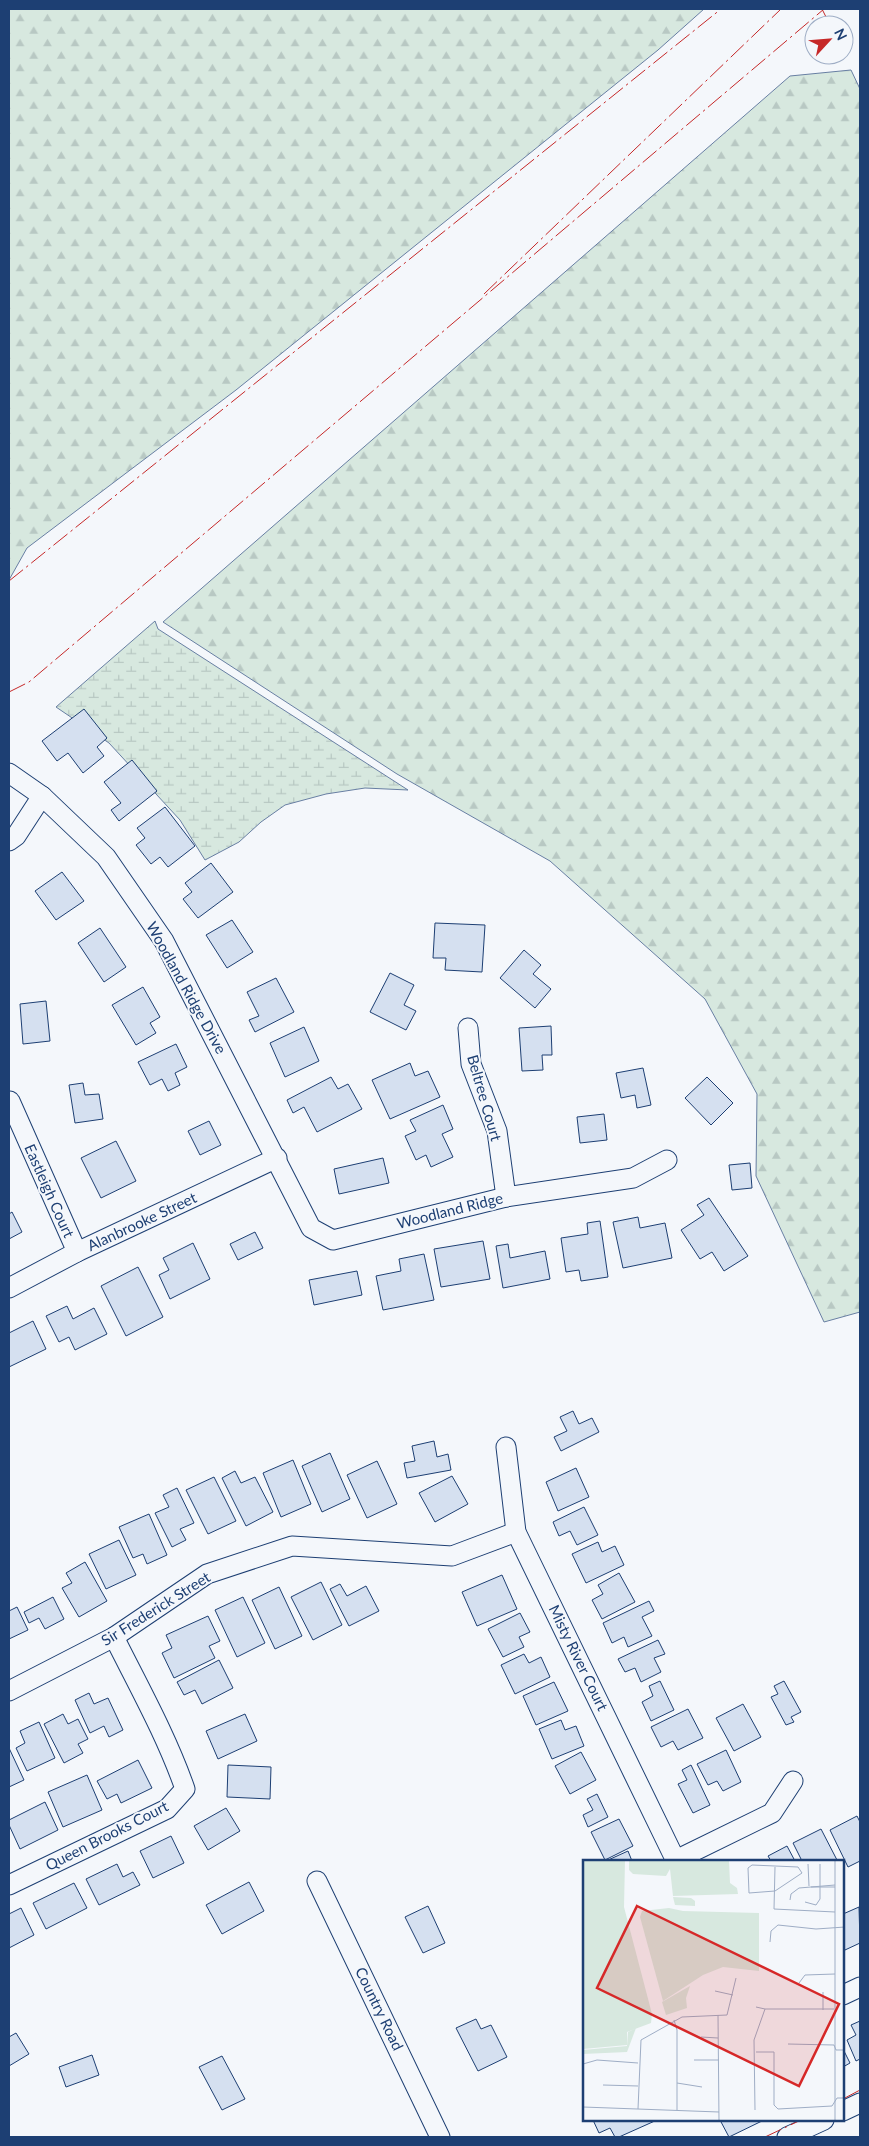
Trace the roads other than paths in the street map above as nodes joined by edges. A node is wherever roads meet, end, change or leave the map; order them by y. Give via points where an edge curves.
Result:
1 (9, 773) edge
2 (42, 796) junction
3 (9, 841) edge
4 (468, 1028) dead end
5 (10, 1102) edge
6 (277, 1158) junction
7 (666, 1160) dead end
8 (506, 1197) junction
9 (77, 1252) junction
10 (9, 1288) edge
11 (506, 1447) dead end
12 (516, 1532) junction
13 (114, 1637) junction
14 (9, 1691) edge
15 (793, 1781) dead end
16 (676, 1860) edge
17 (317, 1881) dead end
18 (9, 1885) edge
19 (860, 1987) edge
20 (844, 1995) edge
21 (860, 2103) edge
22 (844, 2111) edge
23 (816, 2125) edge
24 (440, 2137) edge
25 (787, 2137) edge

1 - 2 street, Woodland Ridge Drive
2 - 3 street via 16,836
2 - 6 street, Woodland Ridge Drive via 106,857 164,941
4 - 8 street, Beltree Court via 471,1064 496,1132
5 - 9 street, Eastleigh Court
6 - 8 street, Woodland Ridge via 311,1228 333,1240
6 - 9 street, Alanbrooke Street
7 - 8 street, Woodland Ridge via 633,1178
9 - 10 street, Alanbrooke Street
11 - 12 street, Misty River Court
12 - 13 street, Sir Frederick Street via 452,1556 292,1546 207,1574
12 - 16 street, Misty River Court
13 - 14 street, Sir Frederick Street
13 - 18 street, Queen Brooks Court via 177,1766 185,1790 167,1809
15 - 16 street via 772,1812
17 - 24 street, Country Road
19 - 20 street
21 - 22 street
23 - 25 street

